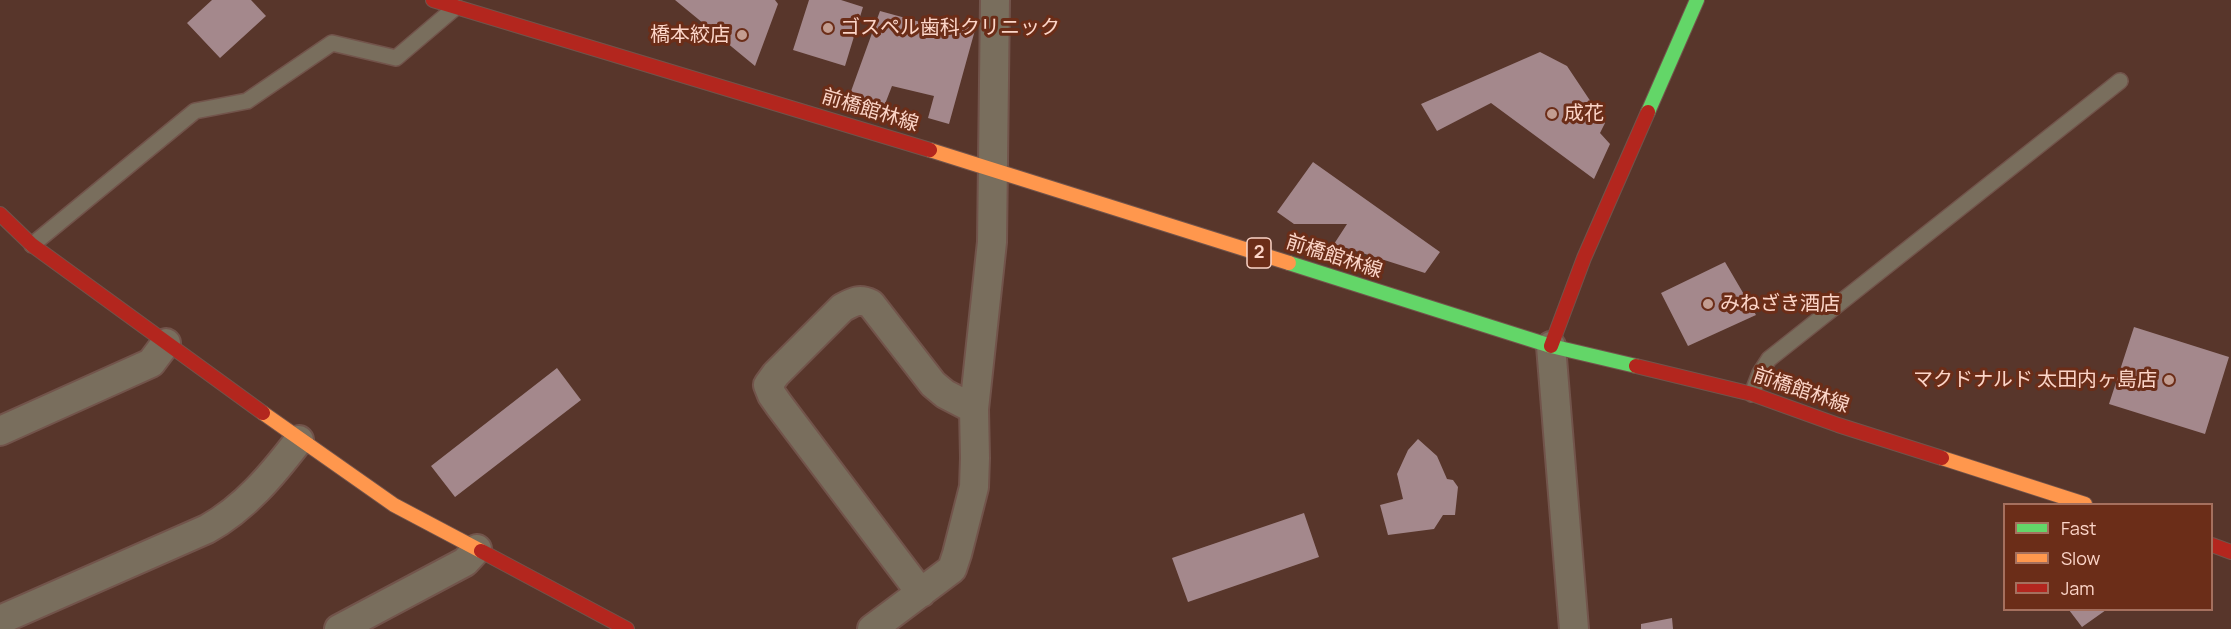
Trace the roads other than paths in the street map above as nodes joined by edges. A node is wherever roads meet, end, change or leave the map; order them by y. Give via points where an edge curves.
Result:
1 (433, 0) edge
2 (487, 0) edge
3 (995, 0) edge
4 (1697, 0) edge
5 (456, 7) junction
6 (472, 12) junction
7 (2120, 81) dead end
8 (993, 169) junction
9 (0, 213) edge
10 (32, 244) junction
11 (166, 343) junction
12 (1551, 346) junction
13 (1752, 394) junction
14 (974, 409) junction
15 (0, 432) edge
16 (299, 440) junction
17 (2082, 503) edge
18 (2213, 546) edge
19 (477, 549) junction
20 (2231, 552) edge
21 (921, 593) junction
22 (0, 620) edge
23 (339, 629) edge
24 (627, 629) edge
25 (872, 629) edge
26 (1574, 629) edge

1 - 5 main road, 前橋館林線 / 2
2 - 6 lane
3 - 8 street
4 - 12 main road via 1584,258
5 - 6 main road, 前橋館林線 / 2
5 - 10 lane via 396,58 333,43 247,100 195,111
6 - 8 main road, 前橋館林線 / 2
7 - 13 lane via 1769,359
8 - 12 main road, 前橋館林線 / 2
8 - 14 street via 992,242
9 - 10 main road
10 - 11 main road
11 - 15 street via 151,363
11 - 16 main road
12 - 13 main road, 前橋館林線 / 2
12 - 26 street
13 - 17 main road, 前橋館林線 / 2
14 - 21 street via 974,487 957,554 952,569
14 - 21 street via 933,384 871,304 863,300 842,308 768,385
16 - 19 main road via 394,504
16 - 22 street via 271,476 227,518
18 - 20 main road
19 - 23 street via 465,562
19 - 24 main road
21 - 25 street

